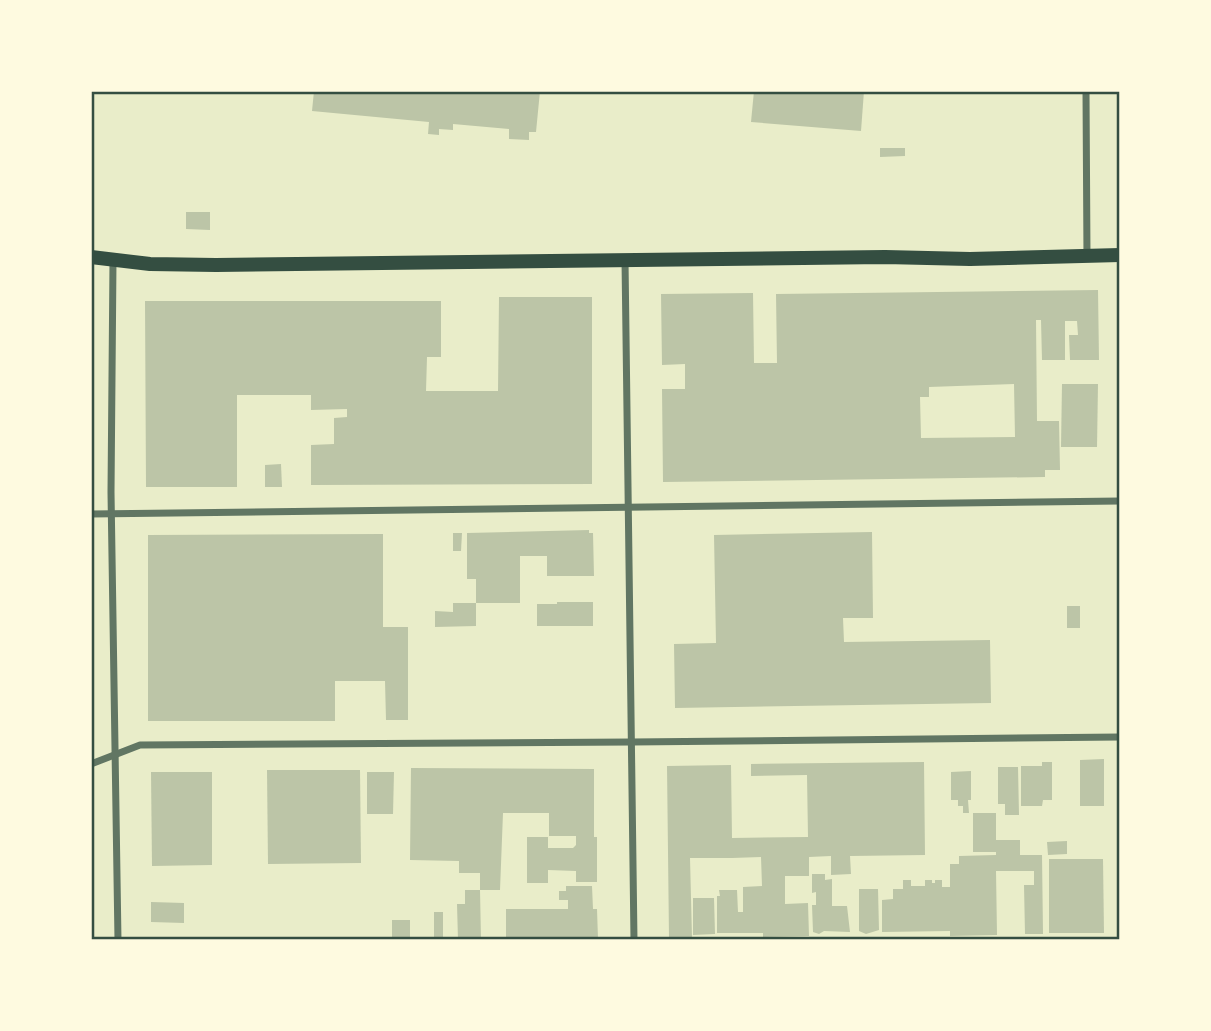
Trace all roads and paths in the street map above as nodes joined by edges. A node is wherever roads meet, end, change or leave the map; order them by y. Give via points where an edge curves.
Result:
1 (1086, 91) edge
2 (1087, 256) junction
3 (1120, 256) edge
4 (91, 257) edge
5 (625, 260) junction
6 (113, 261) junction
7 (1120, 501) edge
8 (629, 507) junction
9 (112, 513) junction
10 (91, 514) edge
11 (1120, 737) edge
12 (632, 742) junction
13 (116, 754) junction
14 (91, 764) edge
15 (118, 940) edge
16 (634, 940) edge

1 - 2 street
2 - 3 main road
2 - 5 main road
4 - 6 main road
5 - 6 main road via 216,265
5 - 8 street
6 - 9 street
7 - 8 street
8 - 9 street
8 - 12 street
9 - 10 street
9 - 13 street
11 - 12 street
12 - 13 street via 140,744
12 - 16 street
13 - 14 street
13 - 15 street

